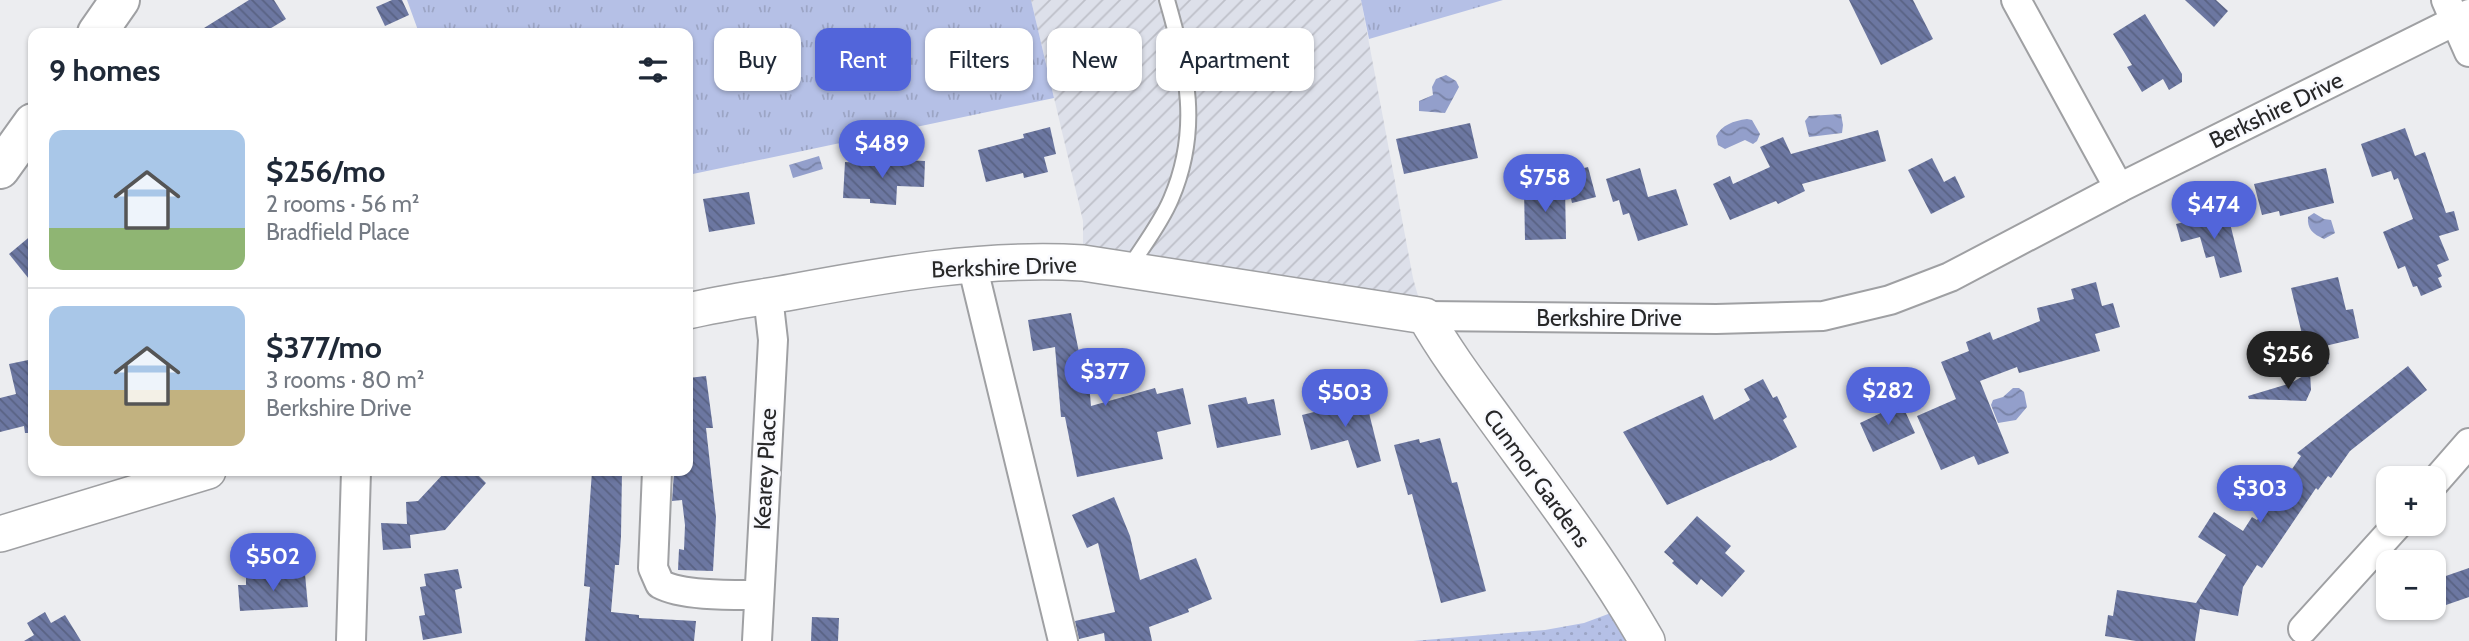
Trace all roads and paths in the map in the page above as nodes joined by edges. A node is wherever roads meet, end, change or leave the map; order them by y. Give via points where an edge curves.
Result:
1 (120, 0) edge
2 (1167, 0) edge
3 (2016, 0) edge
4 (2457, 11) edge
5 (100, 28) edge
6 (2469, 52) edge
7 (28, 130) edge
8 (2, 164) edge
9 (2119, 188) junction
10 (972, 264) junction
11 (1128, 269) junction
12 (768, 296) junction
13 (693, 310) edge
14 (1425, 316) junction
15 (2469, 443) edge
16 (2446, 469) edge
17 (191, 476) edge
18 (356, 476) edge
19 (657, 476) edge
20 (0, 534) edge
21 (2387, 536) edge
22 (758, 595) junction
23 (2303, 629) dead end
24 (351, 641) edge
25 (757, 641) edge
26 (1063, 641) edge
27 (1647, 641) edge

1 - 5 main road
2 - 11 lane via 1181,48 1190,114 1187,152 1171,202
3 - 9 street
4 - 6 street
4 - 9 street, Berkshire Drive
7 - 8 main road
9 - 14 street, Berkshire Drive via 1950,277 1847,312 1716,319
10 - 11 street, Berkshire Drive via 1055,261
10 - 12 street, Berkshire Drive
10 - 26 street
11 - 14 street, Berkshire Drive
12 - 13 street, Berkshire Drive
12 - 22 street, Kearey Place via 773,340
14 - 27 street, Cunmor Gardens via 1464,378 1620,595
15 - 16 street
17 - 20 street
18 - 24 street
19 - 22 street via 653,568 660,584 670,589
21 - 23 street
22 - 25 street, Kearey Place

